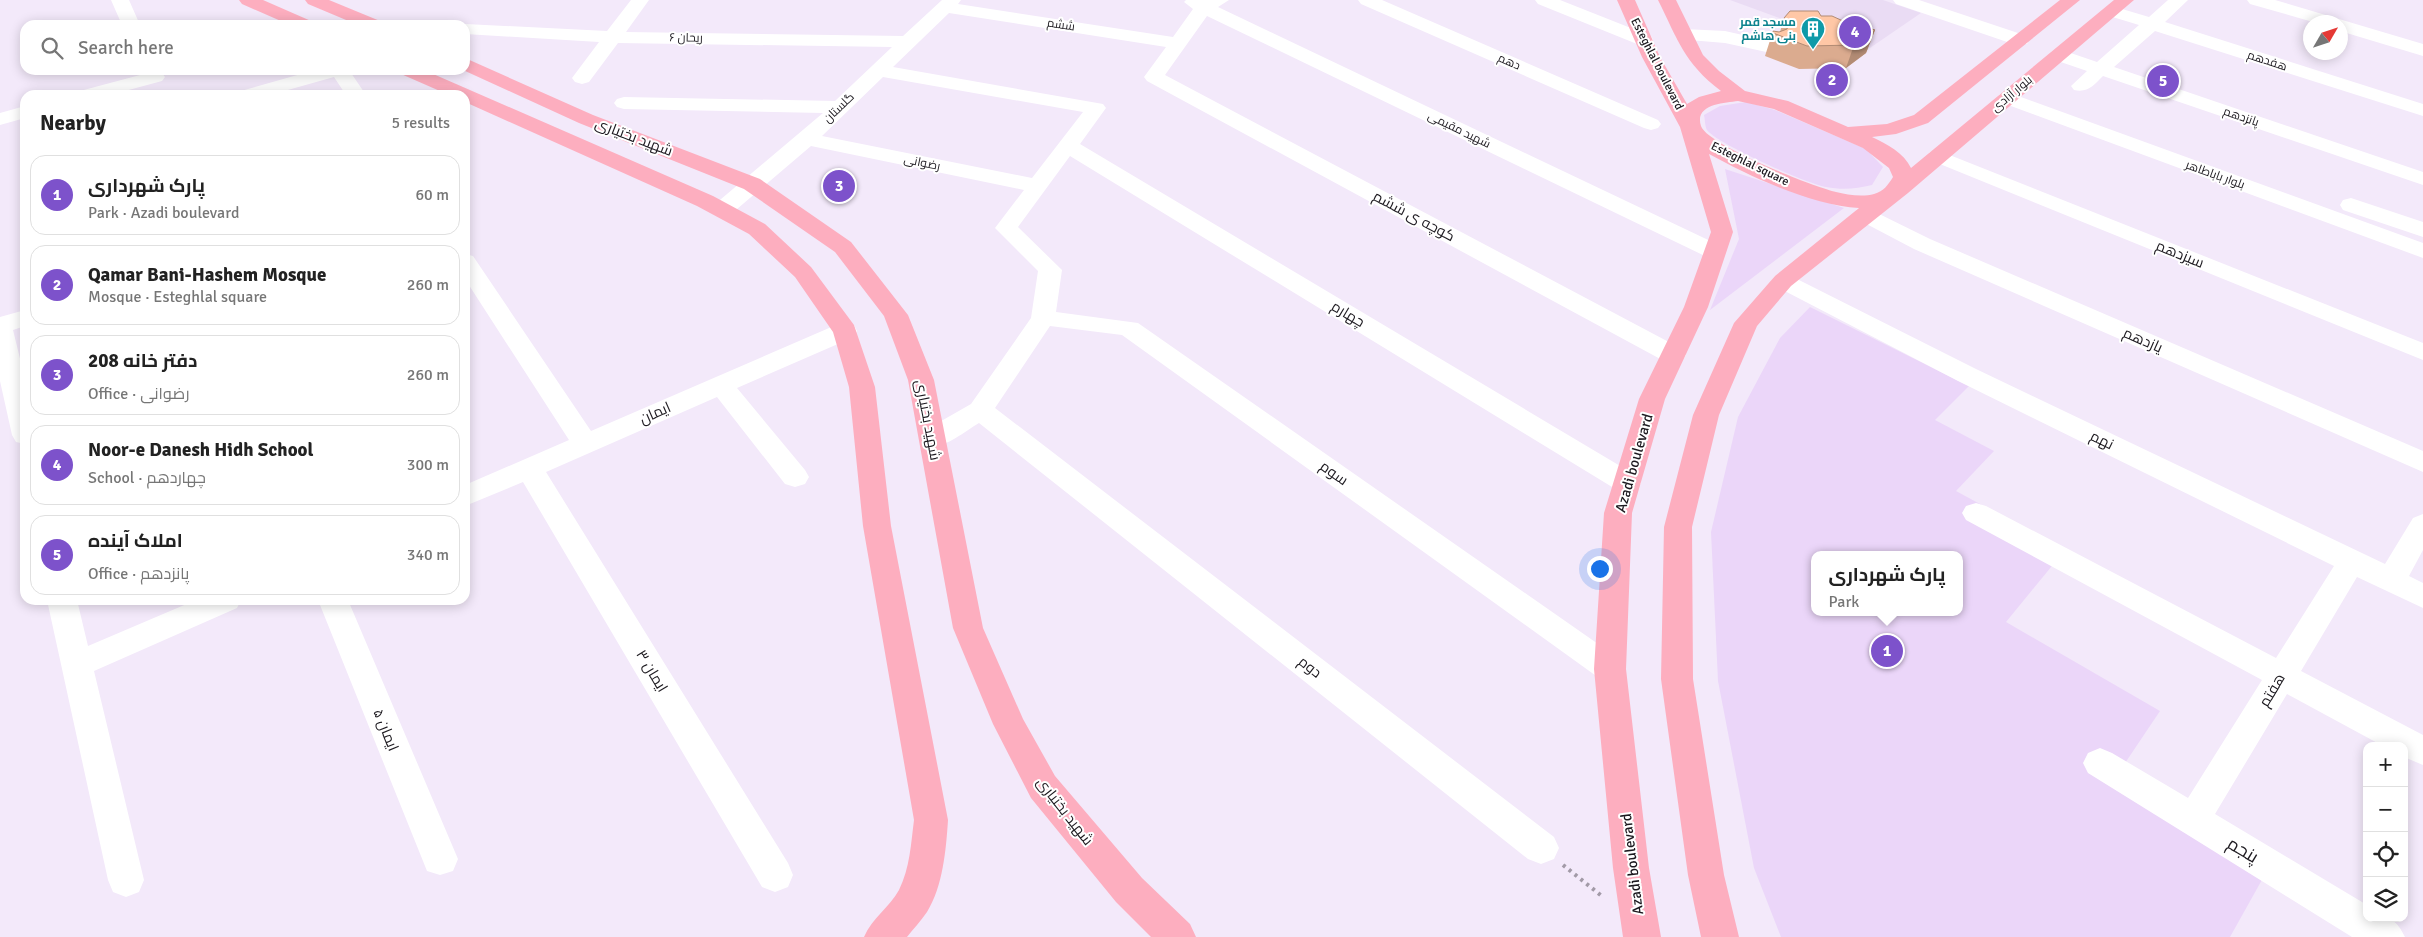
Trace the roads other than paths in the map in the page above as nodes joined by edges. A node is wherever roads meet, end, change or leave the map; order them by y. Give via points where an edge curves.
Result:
1 (120, 0) edge
2 (248, 0) edge
3 (314, 0) edge
4 (640, 0) edge
5 (1367, 0) edge
6 (1544, 0) edge
7 (1626, 0) edge
8 (1667, 0) edge
9 (1902, 0) edge
10 (2071, 0) edge
11 (2179, 0) edge
12 (2256, 0) edge
13 (1204, 2) edge
14 (948, 4) edge
15 (2118, 5) edge
16 (2307, 15) edge
17 (129, 20) edge
18 (294, 20) edge
19 (362, 20) edge
20 (2152, 24) junction
21 (2348, 27) edge
22 (470, 29) edge
23 (1684, 36) junction
24 (612, 37) junction
25 (1644, 40) junction
26 (2020, 40) junction
27 (907, 42) junction
28 (1178, 44) junction
29 (1771, 47) dead end
30 (2423, 50) edge
31 (2059, 55) junction
32 (470, 66) edge
33 (2100, 69) junction
34 (878, 70) junction
35 (147, 75) edge
36 (154, 75) edge
37 (319, 75) edge
38 (341, 75) edge
39 (419, 75) edge
40 (582, 78) dead end
41 (2081, 86) dead end
42 (103, 90) edge
43 (161, 90) edge
44 (266, 90) edge
45 (352, 90) edge
46 (454, 90) edge
47 (2014, 93) junction
48 (1738, 95) junction
49 (470, 97) edge
50 (624, 103) dead end
51 (840, 107) junction
52 (2423, 110) edge
53 (20, 113) edge
54 (0, 119) edge
55 (1651, 124) dead end
56 (1690, 127) junction
57 (1845, 133) junction
58 (807, 139) junction
59 (1068, 146) junction
60 (1938, 156) junction
61 (2423, 180) edge
62 (752, 184) junction
63 (1038, 186) junction
64 (1894, 192) junction
65 (2423, 209) edge
66 (722, 210) junction
67 (1865, 214) junction
68 (2377, 224) junction
69 (2423, 230) edge
70 (2423, 251) edge
71 (1715, 252) junction
72 (470, 269) edge
73 (1782, 280) junction
74 (1043, 318) junction
75 (20, 319) edge
76 (0, 325) edge
77 (845, 331) junction
78 (2423, 352) edge
79 (1673, 355) junction
80 (721, 385) junction
81 (980, 410) junction
82 (20, 413) edge
83 (932, 439) junction
84 (586, 444) junction
85 (2423, 462) edge
86 (529, 468) junction
87 (795, 477) dead end
88 (1627, 483) junction
89 (470, 494) edge
90 (1976, 513) dead end
91 (2423, 525) edge
92 (2352, 561) junction
93 (2392, 580) junction
94 (2423, 596) edge
95 (63, 605) edge
96 (215, 605) edge
97 (335, 605) edge
98 (77, 665) junction
99 (1610, 668) junction
100 (2280, 675) junction
101 (2423, 751) edge
102 (2100, 763) dead end
103 (2193, 820) junction
104 (1541, 848) road end
105 (440, 859) dead end
106 (775, 875) dead end
107 (126, 880) dead end
108 (1640, 931) edge
109 (883, 937) edge
110 (1177, 937) edge
111 (1720, 937) edge
112 (2386, 937) edge

1 - 17 street
2 - 18 main road
3 - 19 main road
4 - 24 street
5 - 55 street, دهم
6 - 25 street
7 - 25 main road, Esteghlal boulevard
8 - 23 main road
9 - 26 street
10 - 26 main road
11 - 20 street
12 - 16 street
13 - 28 street
13 - 71 street, شهید مقیمی
14 - 27 street, گلستان
14 - 28 street, ششم
15 - 20 street, هفدهم
15 - 31 main road, بلوار آزادی
20 - 33 street
20 - 52 street, هفدهم
21 - 30 street
22 - 24 street, ریحان ۶
23 - 29 street via 1725,37
23 - 48 main road via 1694,56
24 - 27 street, ریحان ۶
24 - 40 street
25 - 56 main road, Esteghlal boulevard
26 - 57 main road via 1921,119 1889,130
27 - 34 street, گلستان
28 - 79 street, کوچه ی ششم via 1154,78
31 - 33 street, پانزدهم
31 - 47 main road, بلوار آزادی
32 - 62 main road, شهید بختیاری via 586,119
33 - 41 street
33 - 61 street, پانزدهم
34 - 51 street, گلستان
34 - 59 street via 1096,108
35 - 42 street
36 - 43 street
37 - 44 street
38 - 45 street
39 - 46 main road, شهید بختیاری
47 - 60 main road, بلوار آزادی
47 - 68 street, بلوار باباطاهر
48 - 56 main road via 1706,101 1694,108 1689,116
48 - 57 main road via 1781,105
49 - 66 main road, شهید بختیاری
50 - 51 street
51 - 58 street, گلستان
53 - 54 street
56 - 64 main road, Esteghlal square via 1712,147 1824,197 1870,200
56 - 71 main road, Azadi boulevard via 1722,232
57 - 64 main road via 1870,144 1899,165 1904,177
58 - 62 street, گلستان
58 - 63 street, رضوانی
59 - 63 street
59 - 88 street, چهارم
60 - 64 main road, بلوار آزادی
60 - 78 street, سیزدهم
62 - 66 street, گلستان
62 - 83 main road, شهید بختیاری via 843,247 896,315 921,380
63 - 74 street via 1006,228 1050,270
64 - 67 main road
65 - 68 street
66 - 77 main road, شهید بختیاری via 757,229 803,272
67 - 73 main road
67 - 85 street, یازدهم via 1922,244
68 - 69 street, بلوار باباطاهر
68 - 70 street, بلوار باباطاهر
71 - 79 main road, Azadi boulevard via 1696,308
72 - 84 street
73 - 92 street, نهم via 1967,375
73 - 111 main road via 1746,324 1706,415 1678,527 1677,679 1706,875
74 - 81 street
74 - 99 street, سوم via 1129,328
75 - 76 street
76 - 82 street
77 - 80 street, ایمان
77 - 109 main road, شهید بختیاری via 862,387 877,526 931,820 927,860 914,900
79 - 88 main road, Azadi boulevard via 1652,399
80 - 84 street, ایمان
80 - 87 street
81 - 83 street
81 - 104 street, دوم
83 - 110 main road, شهید بختیاری via 968,628 1009,724 1043,787 1129,890
84 - 86 street, ایمان
86 - 89 street, ایمان
86 - 106 street, ایمان ۳
88 - 99 main road, Azadi boulevard via 1618,513
90 - 100 street
91 - 93 street
92 - 93 street, نهم
92 - 100 street, هفتم
93 - 94 street, نهم
95 - 98 street
96 - 98 street
97 - 105 street, ایمان ۵
98 - 107 street
99 - 108 main road, Azadi boulevard
100 - 101 street
100 - 103 street, هفتم
102 - 103 street, پنجم
103 - 112 street, پنجم

